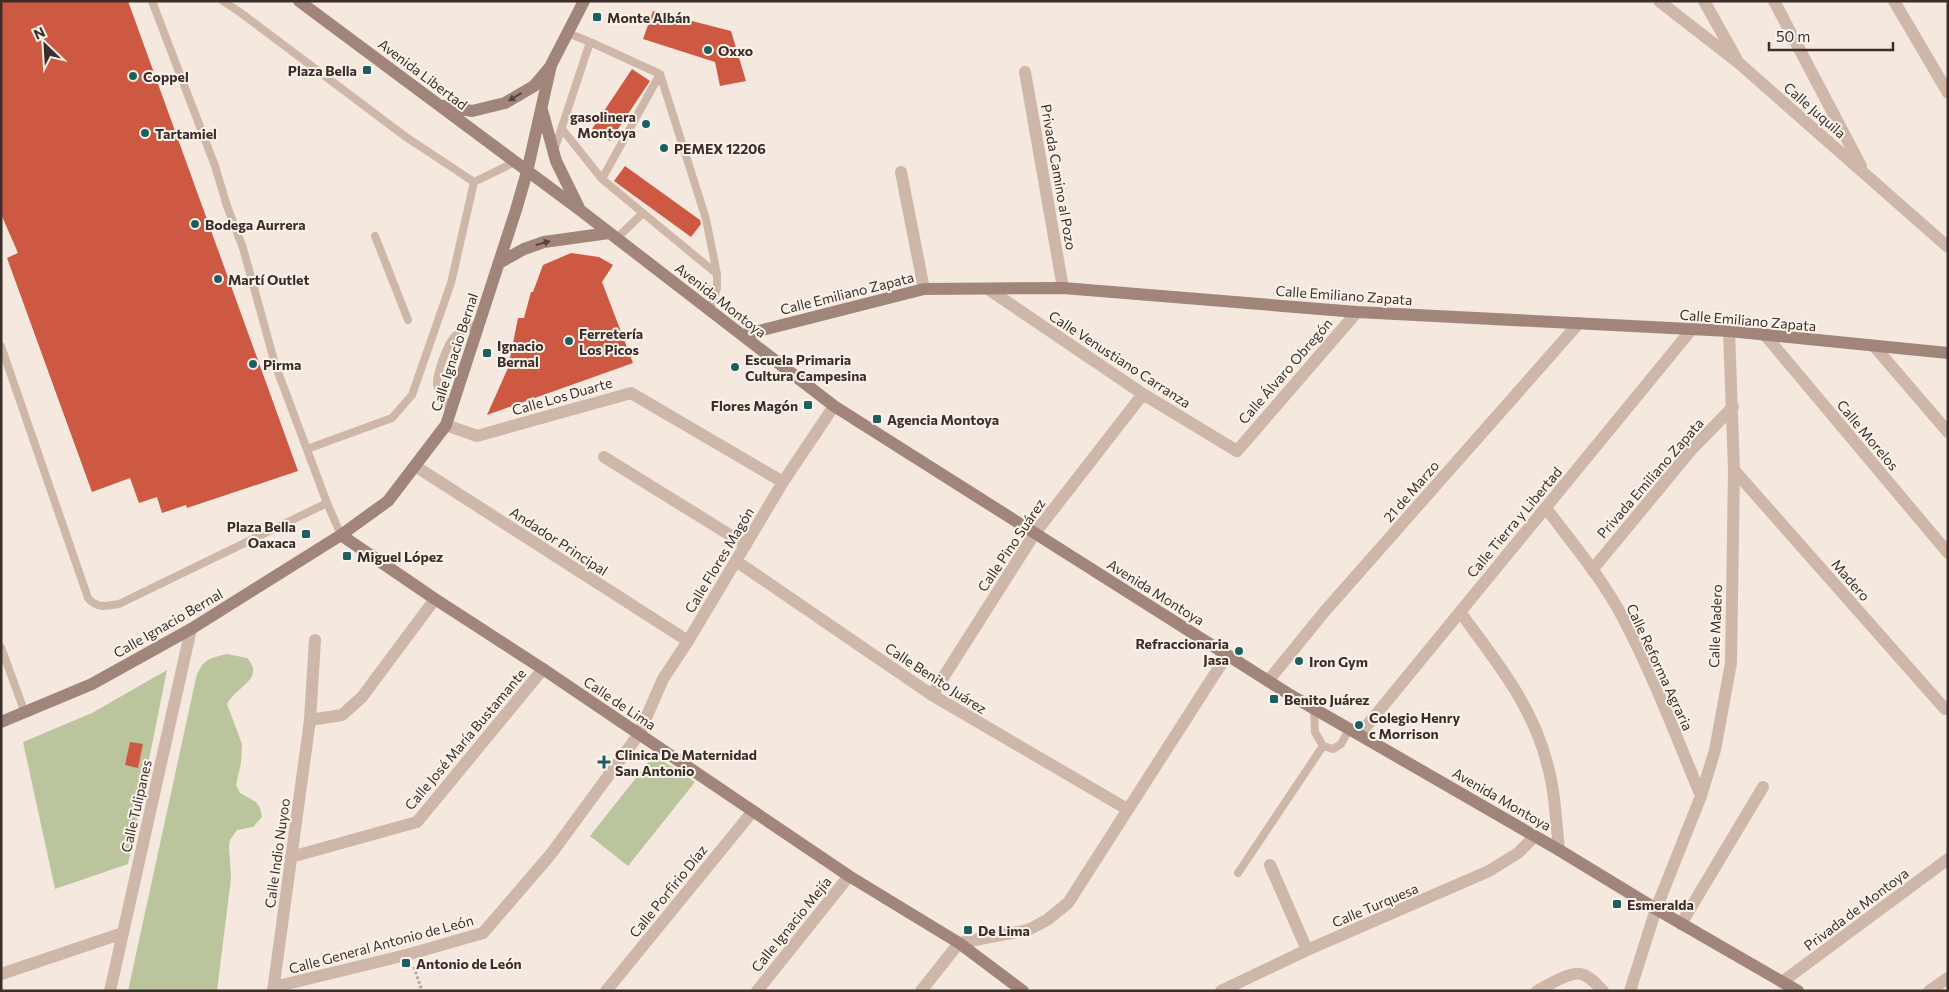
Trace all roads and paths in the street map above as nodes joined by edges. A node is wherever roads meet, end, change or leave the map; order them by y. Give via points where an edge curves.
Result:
1 (222, 1) edge
2 (584, 1) edge
3 (1659, 1) edge
4 (1704, 1) edge
5 (1774, 1) edge
6 (1894, 1) edge
7 (155, 2) edge
8 (304, 2) edge
9 (568, 33) junction
10 (590, 42) junction
11 (1740, 64) junction
12 (551, 65) junction
13 (1025, 72) dead end
14 (660, 74) junction
15 (1948, 93) edge
16 (441, 106) junction
17 (542, 108) junction
18 (562, 130) junction
19 (554, 152) junction
20 (515, 162) junction
21 (527, 172) junction
22 (901, 172) dead end
23 (1864, 172) junction
24 (602, 179) junction
25 (474, 182) junction
26 (580, 210) junction
27 (643, 213) junction
28 (375, 236) dead end
29 (613, 236) junction
30 (1948, 247) edge
31 (499, 263) junction
32 (717, 274) junction
33 (924, 288) junction
34 (1063, 288) junction
35 (988, 289) junction
36 (710, 310) junction
37 (1357, 312) junction
38 (408, 320) dead end
39 (480, 323) junction
40 (1579, 323) junction
41 (1692, 330) junction
42 (1729, 331) junction
43 (743, 335) junction
44 (1765, 335) junction
45 (1, 346) edge
46 (1874, 346) junction
47 (1948, 353) edge
48 (1143, 394) junction
49 (834, 406) junction
50 (1733, 406) junction
51 (451, 412) junction
52 (446, 426) junction
53 (1948, 432) edge
54 (307, 449) junction
55 (1237, 450) joint
56 (604, 457) dead end
57 (415, 466) junction
58 (1734, 470) junction
59 (783, 482) junction
60 (327, 503) junction
61 (1546, 508) junction
62 (1035, 533) junction
63 (341, 535) junction
64 (746, 544) junction
65 (1948, 553) edge
66 (736, 561) junction
67 (1592, 570) junction
68 (435, 599) junction
69 (1460, 612) junction
70 (191, 629) junction
71 (315, 640) dead end
72 (688, 641) junction
73 (1, 647) edge
74 (1227, 655) junction
75 (543, 668) junction
76 (1268, 681) junction
77 (932, 695) junction
78 (1314, 708) junction
79 (1944, 709) dead end
80 (25, 713) junction
81 (310, 720) junction
82 (1, 722) edge
83 (1355, 731) junction
84 (639, 734) junction
85 (1324, 746) junction
86 (1763, 787) dead end
87 (1701, 796) junction
88 (1127, 809) junction
89 (753, 811) junction
90 (1535, 836) junction
91 (1559, 850) junction
92 (291, 857) junction
93 (1948, 859) edge
94 (1270, 865) dead end
95 (1238, 874) dead end
96 (849, 876) junction
97 (1656, 909) junction
98 (1682, 924) junction
99 (123, 933) junction
100 (959, 943) junction
101 (1308, 950) junction
102 (410, 954) junction
103 (1, 974) edge
104 (1948, 978) edge
105 (1782, 982) junction
106 (274, 989) edge
107 (110, 991) edge
108 (422, 991) edge
109 (606, 991) edge
110 (757, 991) edge
111 (921, 991) edge
112 (1023, 991) edge
113 (1221, 991) edge
114 (1536, 991) edge
115 (1603, 991) edge
116 (1630, 991) edge
117 (1798, 991) edge
118 (1929, 991) edge

1 - 25 lane via 406,137
2 - 9 main road, Calle Ignacio Bernal
3 - 11 street, Calle Juquila
4 - 11 street
5 - 23 street
6 - 15 street
7 - 54 lane via 216,166 275,364
8 - 16 main road, Avenida Libertad
9 - 10 lane
9 - 12 main road, Calle Ignacio Bernal
10 - 14 lane
10 - 18 lane
11 - 23 street, Calle Juquila
12 -> 16 main road via 534,86 505,103 472,111
12 - 17 main road, Calle Ignacio Bernal
13 - 34 street, Privada Camino al Pozo
14 - 24 lane
14 - 32 lane via 706,219
16 - 20 main road, Avenida Libertad
17 - 19 main road
17 - 21 main road, Calle Ignacio Bernal
18 - 19 lane
18 - 24 lane
19 - 26 main road
20 - 21 main road, Avenida Libertad
20 - 25 lane
21 - 26 main road, Avenida Montoya
21 - 31 main road, Calle Ignacio Bernal
22 - 33 street
23 - 30 street, Calle Juquila
24 - 27 lane
25 - 54 lane via 451,283 412,395 392,418
26 - 29 main road, Avenida Montoya
27 - 29 lane
27 - 32 lane
28 - 38 lane
31 -> 29 main road via 544,242
29 - 36 main road, Avenida Montoya
31 - 39 main road, Calle Ignacio Bernal
32 - 36 lane via 717,288
33 - 35 main road, Calle Emiliano Zapata
33 - 43 main road, Calle Emiliano Zapata
34 - 35 main road, Calle Emiliano Zapata
34 - 37 main road, Calle Emiliano Zapata
35 - 48 street, Calle Venustiano Carranza
36 - 43 main road, Avenida Montoya
37 - 40 main road, Calle Emiliano Zapata
37 - 55 street, Calle Álvaro Obregón
39 - 51 main road, Calle Ignacio Bernal
39 - 51 lane via 450,342 437,378 439,391
40 - 41 main road, Calle Emiliano Zapata
40 - 76 street, 21 de Marzo via 1325,611
41 - 42 main road, Calle Emiliano Zapata
41 - 61 street, Calle Tierra y Libertad
42 - 44 main road, Calle Emiliano Zapata
42 - 50 street, Calle Madero
43 - 49 main road, Avenida Montoya
44 - 46 main road, Calle Emiliano Zapata
44 - 65 street, Calle Morelos
45 - 60 lane via 66,537 88,598 93,603 104,607 120,604
46 - 47 main road, Calle Emiliano Zapata
46 - 53 street
48 - 55 street, Calle Venustiano Carranza
48 - 62 street, Calle Pino Suárez
49 - 59 street, Calle Flores Magón
49 - 62 main road, Avenida Montoya
50 - 58 street, Calle Madero
50 - 67 street, Privada Emiliano Zapata via 1692,449
51 - 52 main road, Calle Ignacio Bernal
52 - 57 main road, Calle Ignacio Bernal
52 - 59 street, Calle Los Duarte via 477,436 630,393
54 - 60 lane
56 - 64 street
57 - 63 main road, Calle Ignacio Bernal via 388,501
57 - 72 street, Andador Principal
58 - 79 street, Madero
58 - 87 street, Calle Madero via 1731,663 1715,750
59 - 64 street, Calle Flores Magón
60 - 63 lane
61 - 67 street, Calle Reforma Agraria
61 - 69 street, Calle Tierra y Libertad
62 - 74 main road, Avenida Montoya
62 - 77 street, Calle Pino Suárez
63 - 68 main road, Calle de Lima
63 - 70 main road, Calle Ignacio Bernal
64 - 66 street, Calle Flores Magón
66 - 72 street, Calle Flores Magón
66 - 77 street, Calle Benito Juárez
67 - 87 street, Calle Reforma Agraria via 1622,617
68 - 75 main road, Calle de Lima
68 - 81 street via 362,697 342,715
69 - 83 street, Calle Tierra y Libertad
69 - 91 street via 1521,698 1537,730 1552,787
70 - 80 main road, Calle Ignacio Bernal via 92,684
70 - 99 street, Calle Tulipanes
71 - 81 street, Calle Indio Nuyoo
72 - 84 street, Calle Flores Magón via 663,679
73 - 80 lane
74 - 76 main road, Avenida Montoya
74 - 88 street
75 - 84 main road, Calle de Lima
75 - 92 street, Calle José María Bustamante via 417,822
76 - 78 main road, Avenida Montoya
77 - 88 street, Calle Benito Juárez
78 - 83 main road, Avenida Montoya
78 - 85 lane via 1315,732
80 - 82 main road, Calle Ignacio Bernal
81 - 92 street, Calle Indio Nuyoo
83 - 85 lane via 1333,749
83 - 90 main road, Avenida Montoya
84 - 89 main road, Calle de Lima
84 - 102 street, Calle General Antonio de León via 551,854 483,933
85 - 95 lane
86 - 98 street
87 - 97 street, Calle Madero
88 - 100 street via 1068,903 1047,920 1028,930
89 - 96 main road, Calle de Lima
89 - 109 street, Calle Porfirio Díaz
90 - 91 main road, Avenida Montoya
90 - 101 street, Calle Turquesa via 1518,853 1489,871
91 - 97 main road, Avenida Montoya
92 - 106 street, Calle Indio Nuyoo
93 - 105 street, Privada de Montoya
94 - 101 street
96 - 100 main road, Calle de Lima
96 - 110 street, Calle Ignacio Mejía
97 - 98 main road, Avenida Montoya
97 - 116 street, Calle Madero
98 - 105 main road, Avenida Montoya
99 - 103 street
99 - 107 street, Calle Tulipanes
100 - 111 street
100 - 112 main road, Calle de Lima
101 - 113 street, Calle Turquesa
102 - 106 street, Calle General Antonio de León
102 - 108 path
104 - 118 street
105 - 117 main road, Avenida Montoya
114 - 115 street via 1580,973

